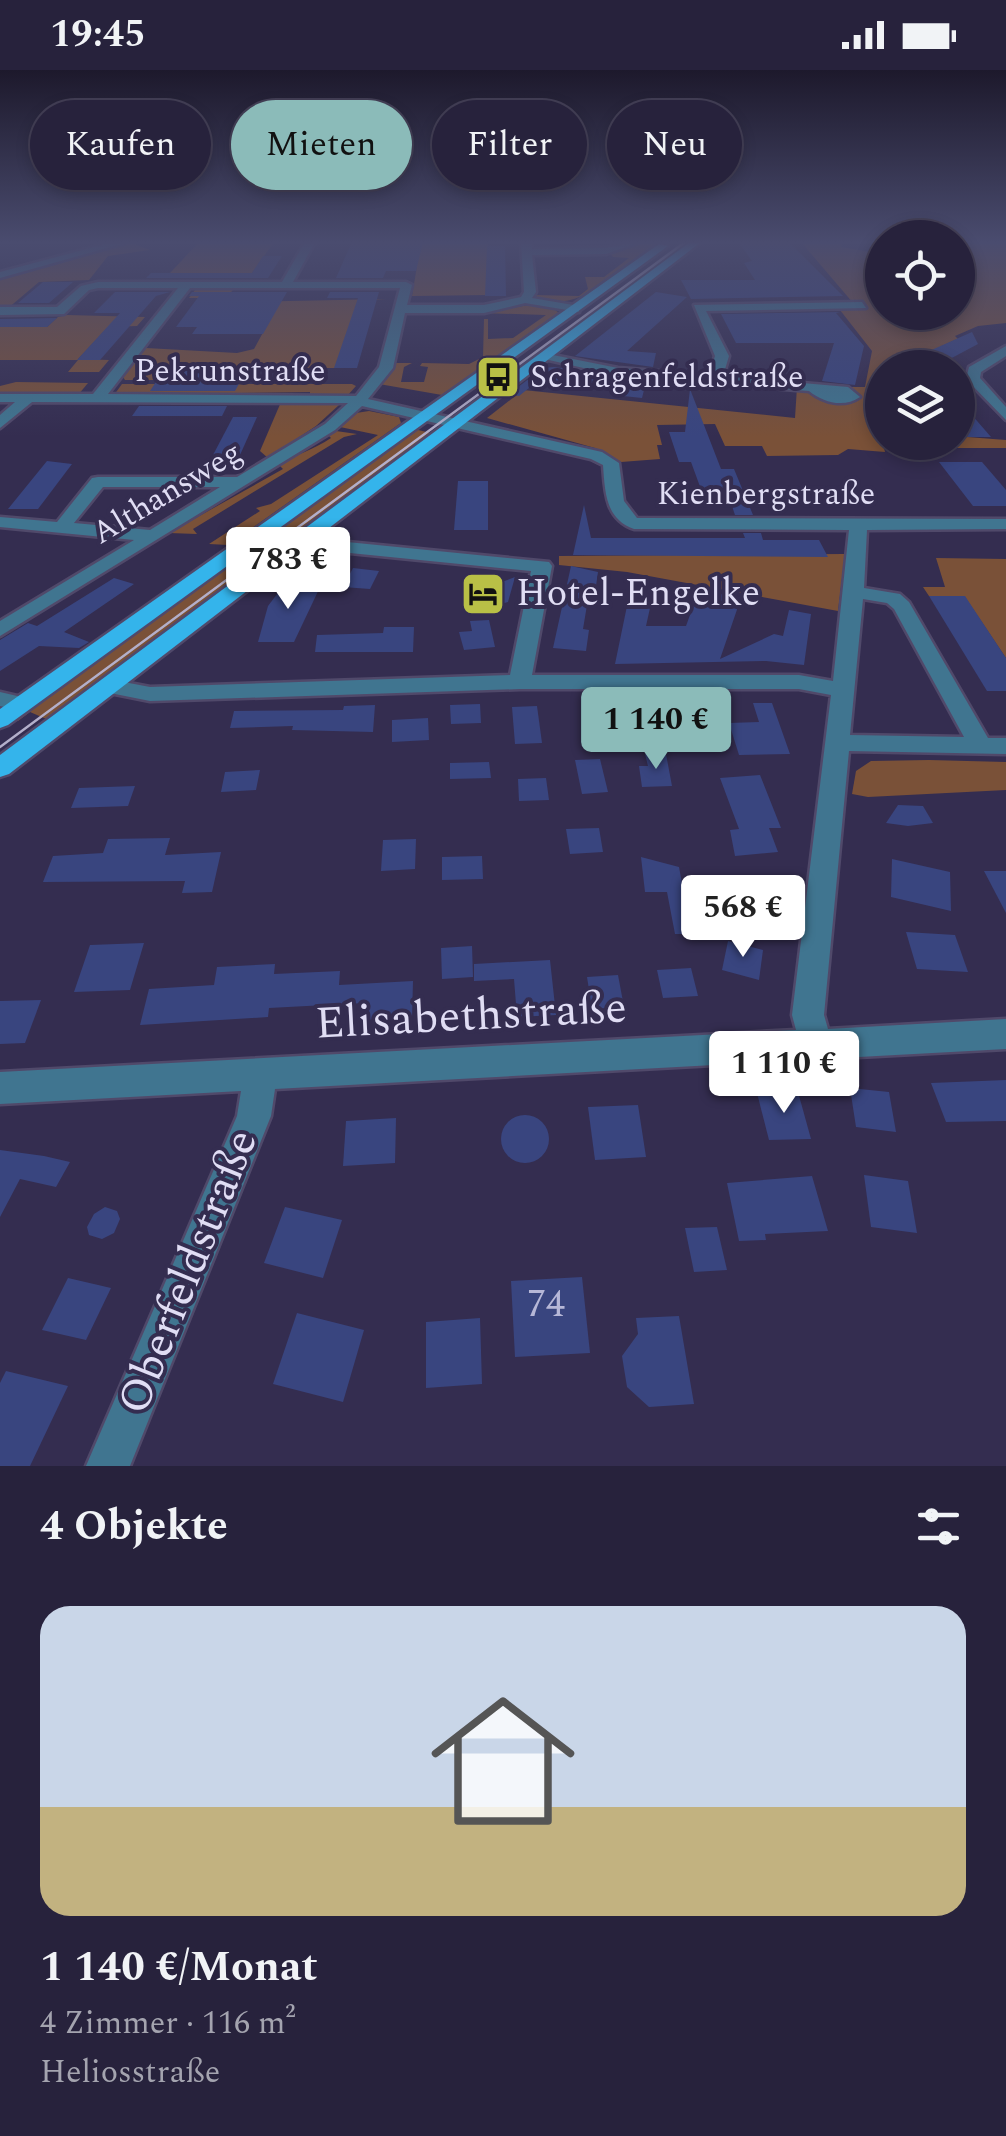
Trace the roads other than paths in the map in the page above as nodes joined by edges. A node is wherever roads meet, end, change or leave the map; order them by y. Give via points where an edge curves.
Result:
1 (64, 307) edge
2 (169, 307) edge
3 (492, 307) edge
4 (565, 307) edge
5 (578, 307) edge
6 (610, 307) edge
7 (768, 307) edge
8 (400, 309) joint
9 (575, 309) junction
10 (0, 312) edge
11 (1006, 350) edge
12 (544, 357) junction
13 (715, 379) junction
14 (813, 387) dead end
15 (0, 398) edge
16 (28, 398) junction
17 (97, 398) junction
18 (359, 401) junction
19 (426, 415) junction
20 (1006, 416) edge
21 (458, 422) junction
22 (0, 423) edge
23 (242, 482) junction
24 (0, 522) edge
25 (858, 524) junction
26 (1006, 524) edge
27 (62, 527) junction
28 (154, 536) junction
29 (297, 543) junction
30 (853, 592) junction
31 (0, 630) edge
32 (520, 682) junction
33 (108, 686) junction
34 (844, 690) junction
35 (11, 701) edge
36 (0, 720) edge
37 (839, 743) junction
38 (994, 746) edge
39 (0, 768) edge
40 (1006, 1034) edge
41 (818, 1045) junction
42 (260, 1075) junction
43 (0, 1088) edge
44 (108, 1466) edge

1 - 10 street
2 - 17 street
3 - 8 street
4 - 9 street
5 - 9 main road
6 - 12 main road
7 - 13 street via 698,308 722,356
8 - 18 street, Althansweg via 386,368
9 - 19 main road
11 - 20 street via 974,370 974,379
12 - 13 street
12 - 21 main road
13 - 14 street
15 - 16 street, Pekrunstraße
16 - 17 street, Pekrunstraße
16 - 22 street
17 - 18 street, Pekrunstraße
18 - 19 street, Pekrunstraße
18 - 23 street, Althansweg
19 - 21 street, Pekrunstraße
19 - 35 main road
21 - 25 street, Kienbergstraße via 611,463 620,516 627,522
21 - 29 main road
23 - 27 street via 98,482
23 - 28 street, Althansweg
24 - 27 street
25 - 26 street, Kienbergstraße
25 - 30 street
27 - 28 street
28 - 31 street, Althansweg
29 - 32 street via 542,566
29 - 33 main road
30 - 34 street
30 - 38 street via 893,598 902,606
32 - 33 street via 150,694
32 - 34 street via 799,682
33 - 39 main road
34 - 37 street
35 - 36 main road
37 - 38 street
37 - 41 street via 808,1015
40 - 41 street, Elisabethstraße
41 - 42 street, Elisabethstraße
42 - 43 street, Elisabethstraße
42 - 44 street, Oberfeldstraße via 254,1116

